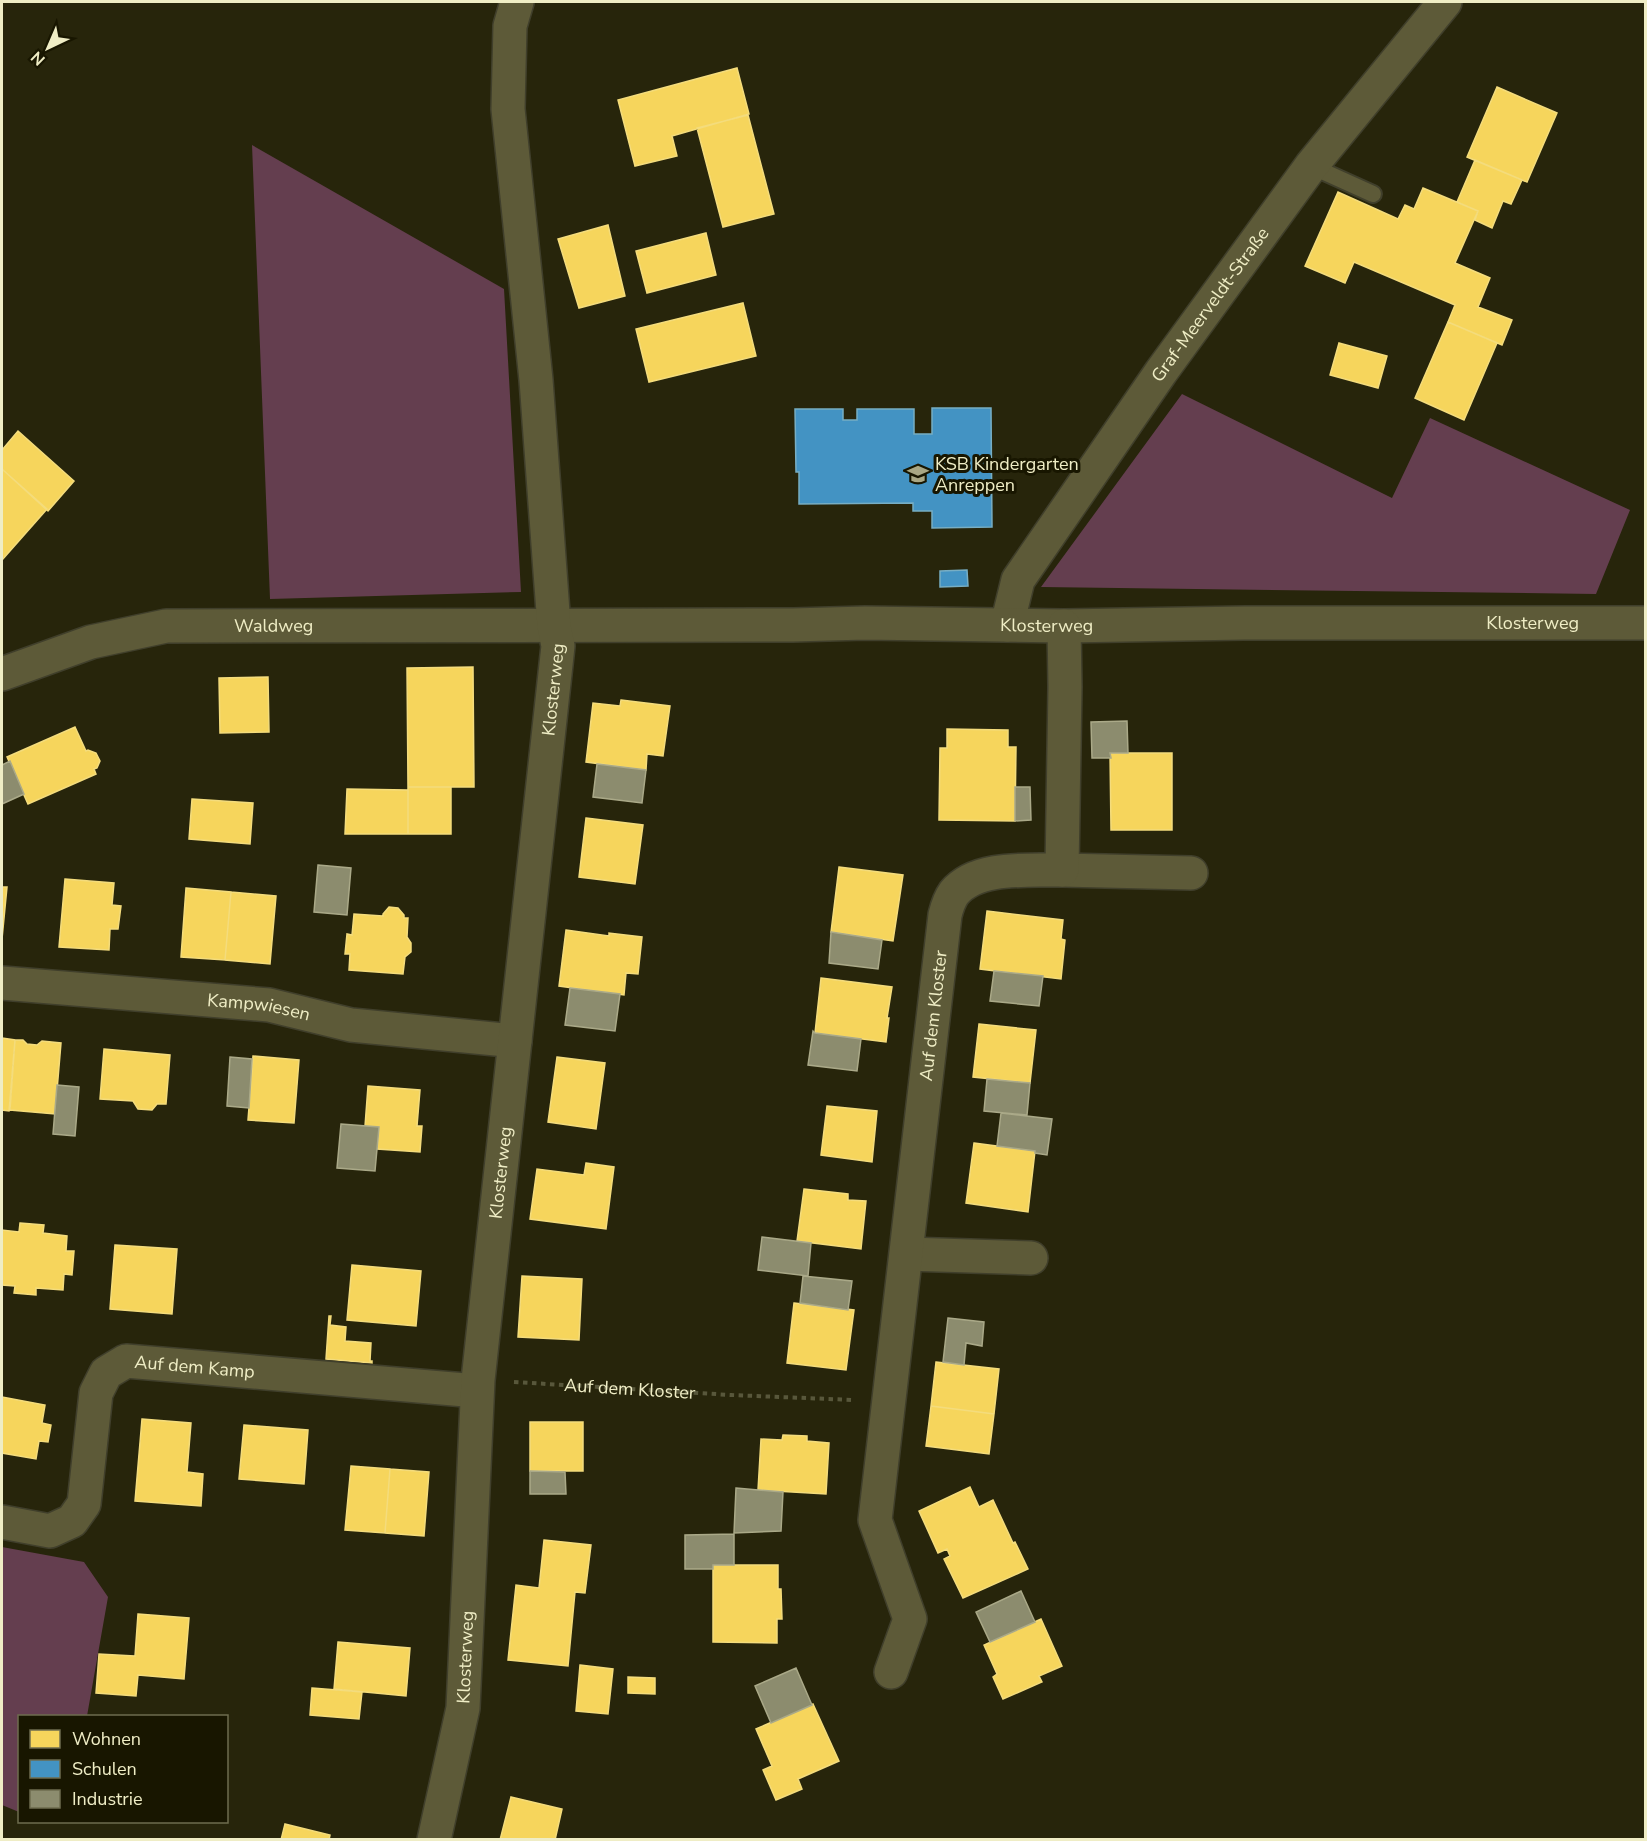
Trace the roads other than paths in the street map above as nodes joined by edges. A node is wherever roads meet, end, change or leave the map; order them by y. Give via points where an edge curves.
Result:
1 (517, 2) edge
2 (1445, 2) edge
3 (1311, 166) junction
4 (1373, 194) dead end
5 (1646, 623) edge
6 (1007, 625) junction
7 (554, 626) junction
8 (1064, 626) junction
9 (2, 674) edge
10 (1062, 870) junction
11 (1191, 873) dead end
12 (2, 983) edge
13 (515, 1041) junction
14 (907, 1254) junction
15 (1031, 1258) dead end
16 (477, 1386) junction
17 (2, 1522) edge
18 (891, 1672) dead end
19 (434, 1839) edge

1 - 7 street via 510,26 508,110 536,380
2 - 3 street, Graf-Meerveldt-Straße
3 - 4 lane
3 - 6 street, Graf-Meerveldt-Straße via 1161,372 1018,580
5 - 8 street, Klosterweg via 1244,622
6 - 7 street, Klosterweg
6 - 8 street, Klosterweg
7 - 9 street, Waldweg via 166,627 92,642
7 - 13 street, Klosterweg via 558,646
8 - 10 street
10 - 11 street, Auf dem Kloster
10 - 14 street, Auf dem Kloster via 990,873 955,892 949,903
12 - 13 street, Kampwiesen via 269,1005 351,1025
13 - 16 street, Klosterweg
14 - 15 street
14 - 18 street, Auf dem Kloster via 875,1520 910,1619
16 - 17 street, Auf dem Kamp via 126,1361 106,1373 96,1393 84,1504 72,1521 50,1531
16 - 19 street, Klosterweg via 463,1708

